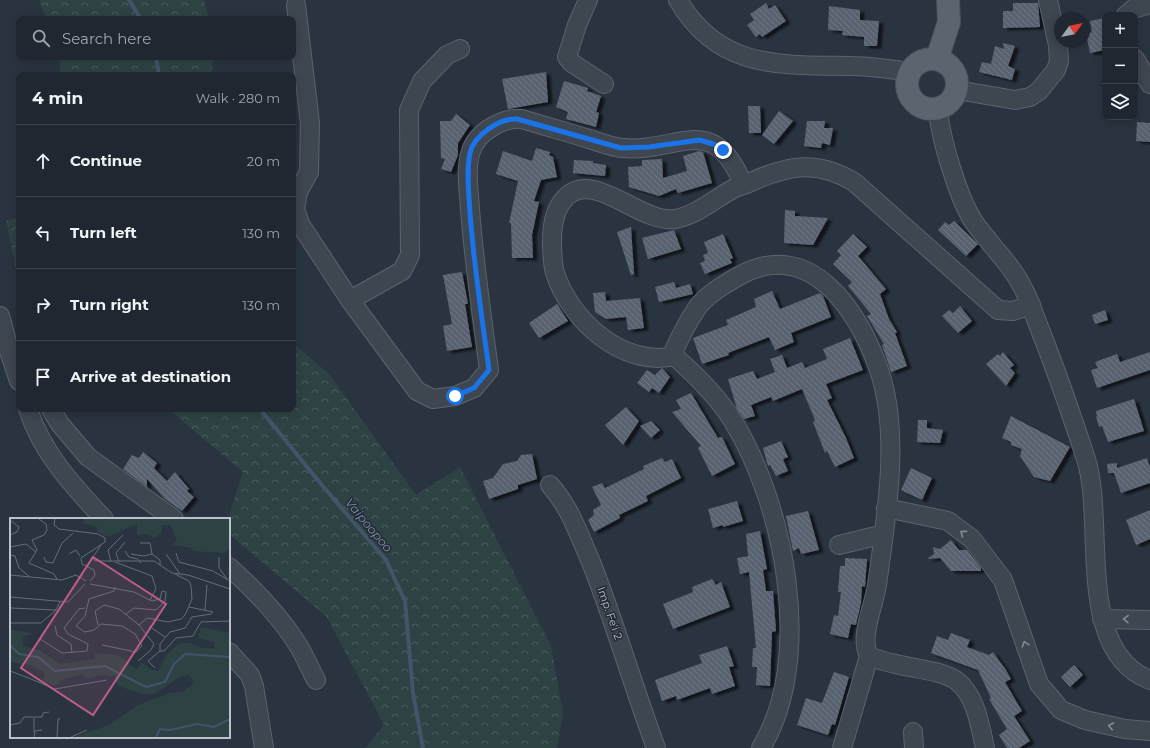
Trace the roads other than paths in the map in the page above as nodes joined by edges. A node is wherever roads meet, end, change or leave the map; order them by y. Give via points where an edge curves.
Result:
1 (588, 0) edge
2 (678, 0) edge
3 (948, 0) edge
4 (1048, 0) edge
5 (1150, 4) edge
6 (296, 5) dead end
7 (1129, 12) edge
8 (460, 49) dead end
9 (937, 59) junction
10 (1138, 64) edge
11 (910, 72) junction
12 (604, 84) dead end
13 (1150, 84) edge
14 (957, 90) junction
15 (938, 109) junction
16 (743, 184) junction
17 (296, 200) edge
18 (296, 214) edge
19 (350, 300) junction
20 (1031, 305) junction
21 (0, 316) edge
22 (14, 356) edge
23 (671, 357) junction
24 (16, 366) edge
25 (29, 412) edge
26 (53, 412) edge
27 (550, 485) dead end
28 (886, 508) junction
29 (103, 518) edge
30 (173, 518) edge
31 (884, 534) junction
32 (839, 545) dead end
33 (230, 567) edge
34 (1102, 619) junction
35 (1150, 620) edge
36 (230, 653) edge
37 (869, 656) junction
38 (316, 680) dead end
39 (1150, 680) edge
40 (1150, 731) edge
41 (264, 748) edge
42 (656, 748) edge
43 (761, 748) edge
44 (842, 748) edge
45 (985, 748) edge

1 - 12 street via 567,57
2 - 11 street via 703,33 738,54 761,61 808,66 877,68
3 - 9 main road via 949,22
4 - 14 street via 1059,61 1056,70 1039,91 1030,97 1015,100
5 - 7 street
6 - 17 street via 310,122 309,172
8 - 19 street via 447,55 422,81 409,110 410,255 402,271
9 - 11 main road via 924,60 913,66
9 - 14 main road via 944,62 955,74
10 - 13 street
11 - 15 main road via 907,78 907,91 914,102 925,109
14 - 15 main road via 950,102
15 - 20 street via 943,143 969,213 1011,268
16 - 19 street via 723,150 705,141 621,148 522,119 506,120 483,134 470,152 468,183 472,239 489,370 474,388 455,396 433,399 417,391
16 - 20 street via 790,168 812,166 829,170 854,182 998,310 1013,311
16 - 23 street via 694,213 674,219 652,217 590,189 580,189 570,194 557,210 553,225 552,256 563,292 575,310 594,330 625,352 657,359
18 - 19 street
20 - 34 street via 1049,349 1086,460 1094,500 1098,601
21 - 22 street
22 - 24 street
23 - 28 street via 680,337 708,296 750,270 765,265 786,264 821,278 849,310 866,338 879,370 886,397 891,436
23 - 43 street via 674,356 698,378 734,422 765,493 780,542 790,621 788,665 781,704 772,730
25 - 29 street via 36,432 67,479
26 - 30 street via 88,457
27 - 42 street, Imp. Fe'i 2 via 566,507 610,608
28 - 31 street
40 -> 28 street via 1125,729 1085,720 1061,710 1039,684 1003,580 972,539 948,522
31 - 32 street
31 - 37 street via 876,589 864,643
33 - 38 street via 256,591 278,617 298,645
35 -> 34 street
34 - 39 street via 1118,655 1133,670
36 - 41 street via 250,675 254,686
37 - 44 street
37 - 45 street via 879,661 937,673 956,681 969,696

